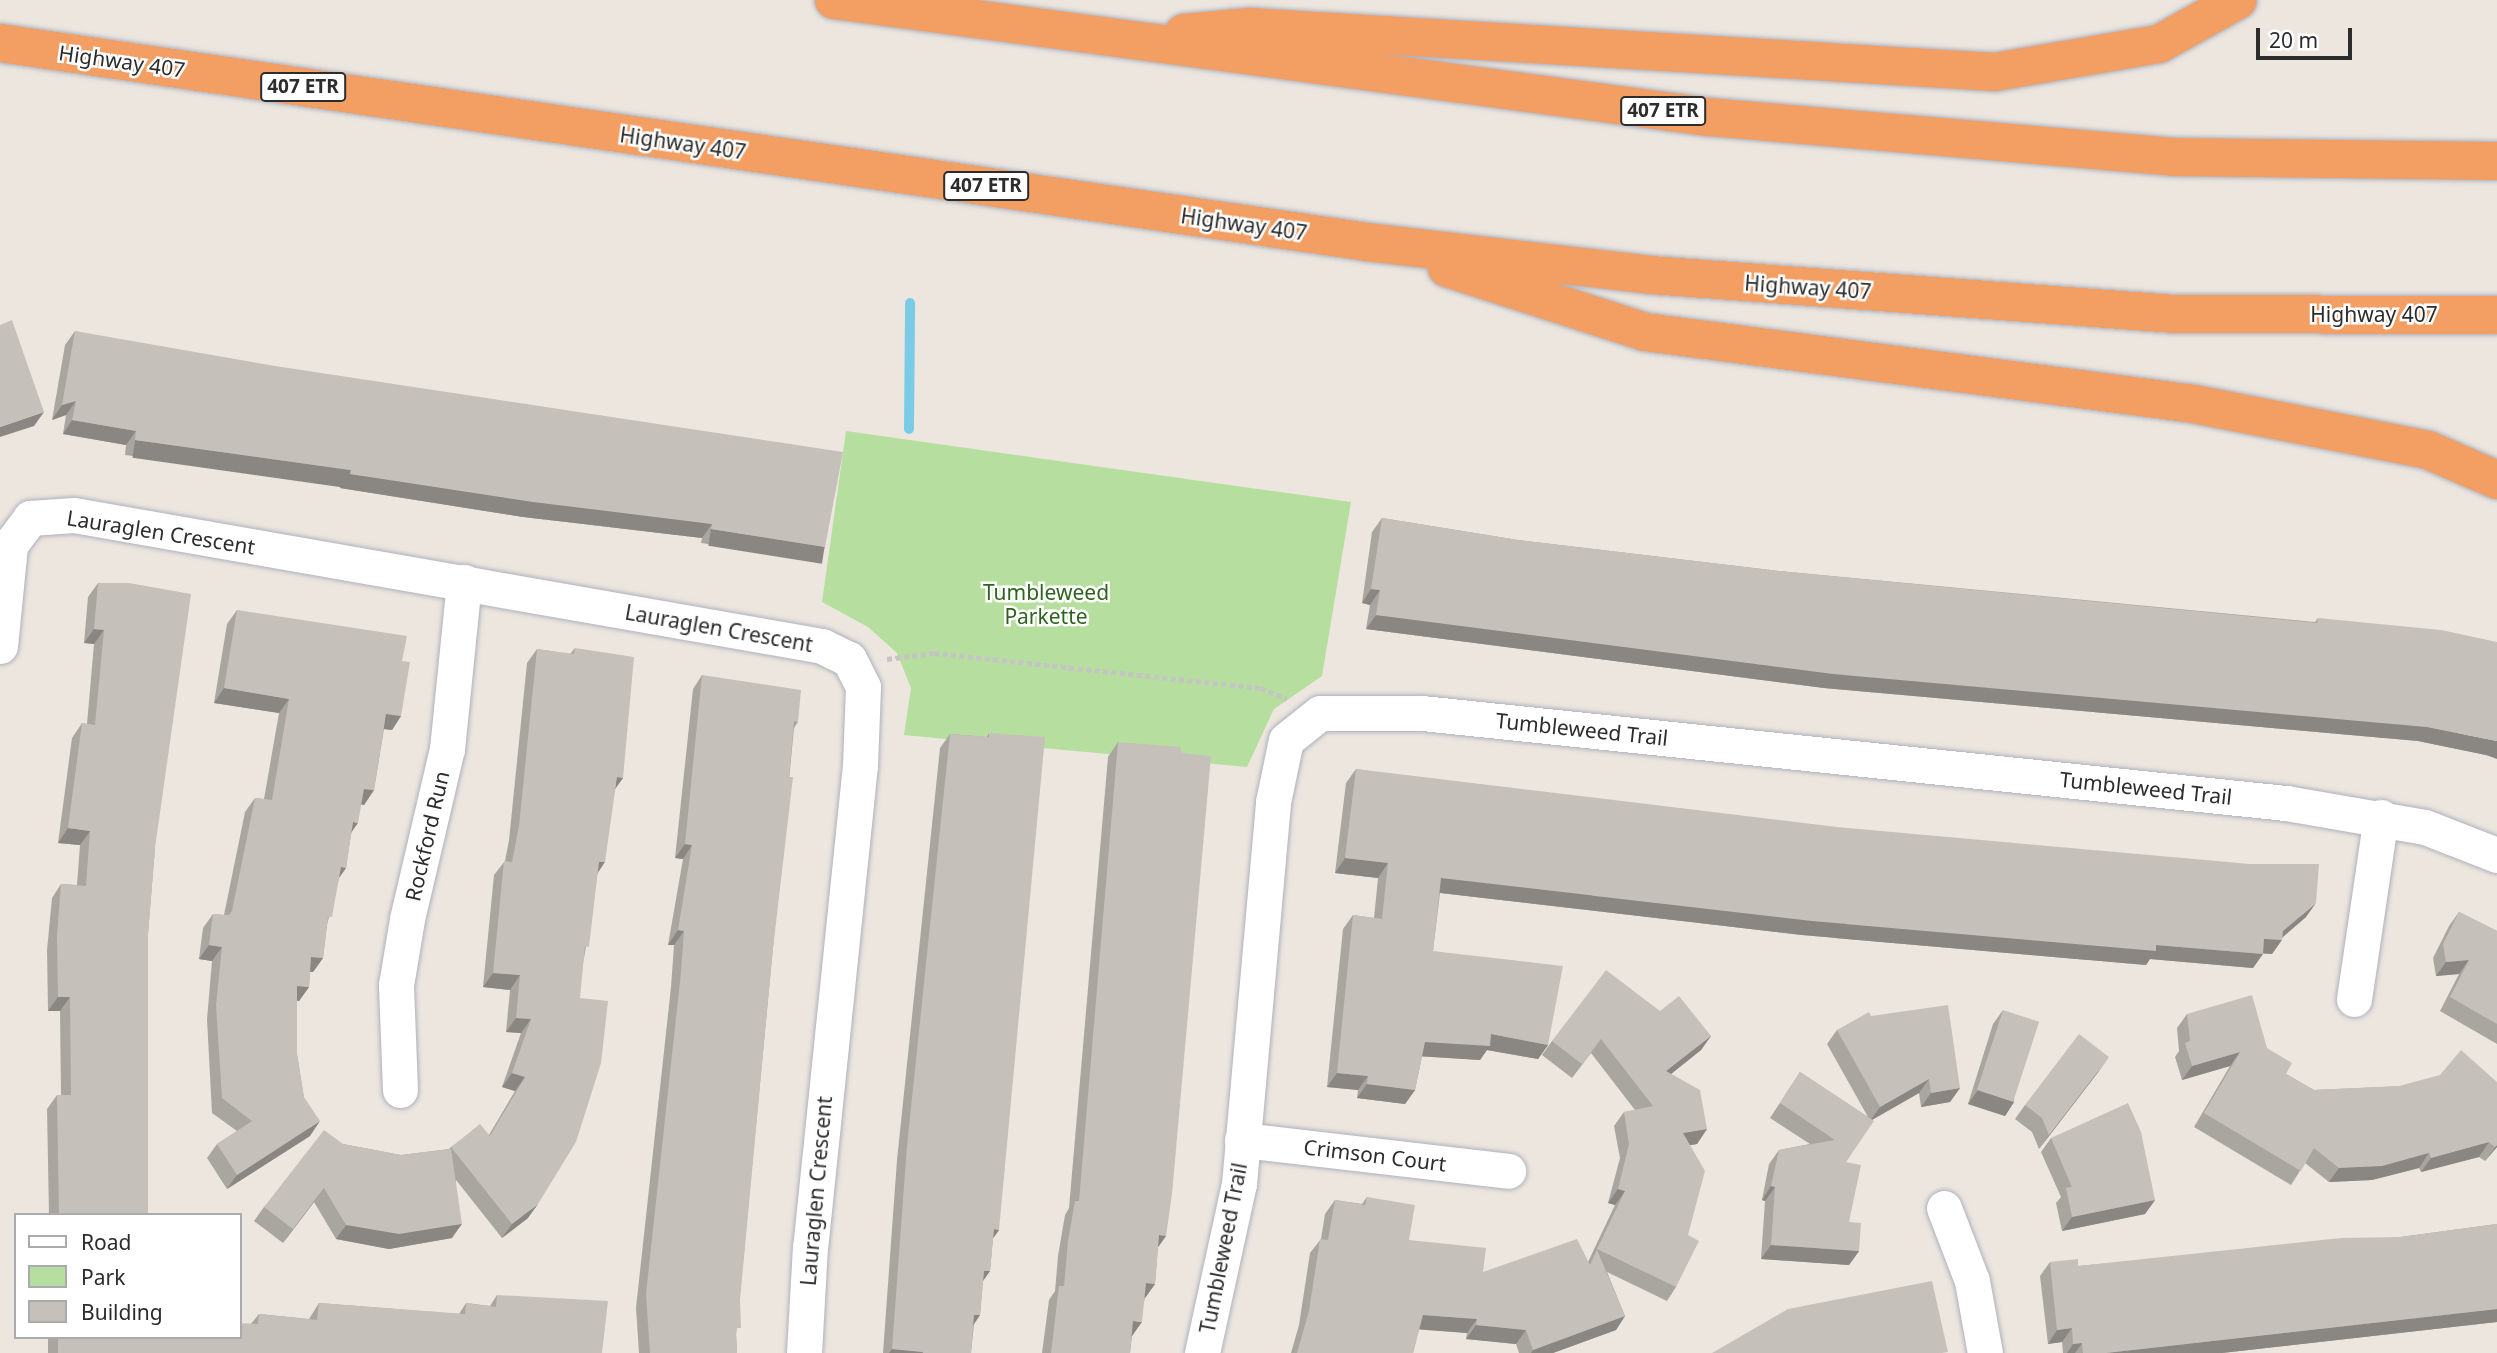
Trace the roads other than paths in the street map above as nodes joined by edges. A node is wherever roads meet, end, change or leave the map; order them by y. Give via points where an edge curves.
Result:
1 (834, 0) edge
2 (2238, 0) edge
3 (1115, 39) junction
4 (0, 43) edge
5 (2497, 161) edge
6 (1367, 242) junction
7 (2497, 315) edge
8 (2497, 480) edge
9 (464, 582) junction
10 (0, 646) edge
11 (2381, 817) junction
12 (2497, 855) edge
13 (2354, 999) dead end
14 (400, 1090) dead end
15 (1242, 1140) junction
16 (1508, 1171) dead end
17 (1944, 1208) dead end
18 (804, 1353) edge
19 (1202, 1353) edge
20 (1985, 1353) edge

1 - 3 highway, 407 ETR
2 - 3 highway via 2159,44 1995,72 1250,27
3 - 5 highway, 407 ETR via 1750,120 2172,157
4 - 6 highway, Highway 407 / 407 ETR
6 - 7 highway, Highway 407 / 407 ETR via 1651,275 2174,314
6 - 8 highway via 1645,332 2194,404 2428,450
9 - 10 street, Lauraglen Crescent via 74,514 30,518 10,545
9 - 14 street, Rockford Run via 447,749 396,985
9 - 18 street, Lauraglen Crescent via 822,646 849,659 863,687 860,765 812,1220
11 - 12 street, Tumbleweed Trail via 2425,827
11 - 13 street
11 - 15 street, Tumbleweed Trail via 1422,713 1320,713 1286,740 1273,802
15 - 16 street, Crimson Court
15 - 19 street, Tumbleweed Trail via 1239,1184
17 - 20 street via 1972,1281

